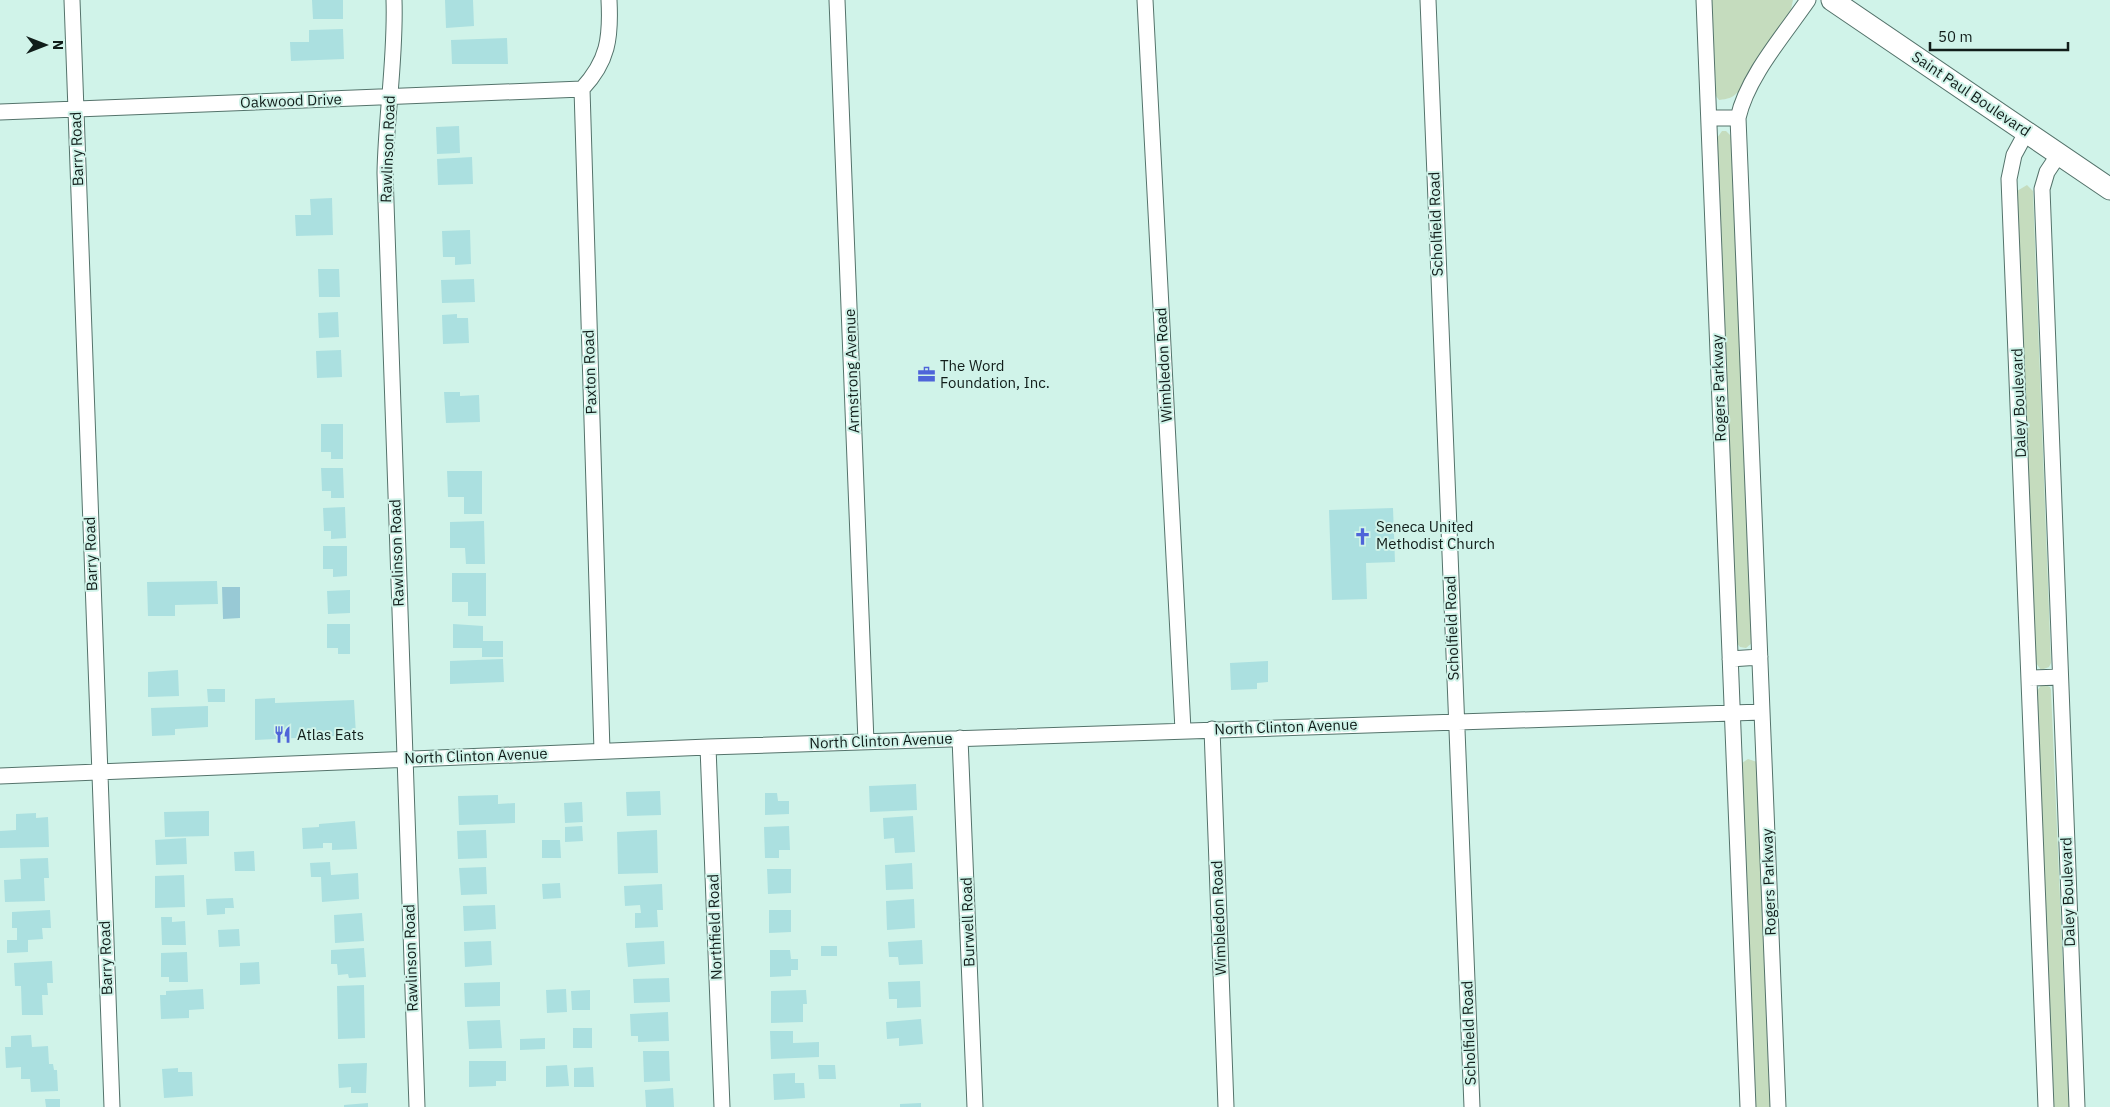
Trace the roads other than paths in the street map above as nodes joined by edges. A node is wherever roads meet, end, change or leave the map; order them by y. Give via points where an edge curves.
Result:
1 (72, 0) edge
2 (394, 0) edge
3 (609, 0) edge
4 (838, 0) edge
5 (1145, 0) edge
6 (1428, 0) edge
7 (1704, 0) edge
8 (1808, 0) edge
9 (1832, 0) edge
10 (582, 89) junction
11 (389, 98) junction
12 (76, 110) junction
13 (0, 112) edge
14 (1709, 118) junction
15 (1738, 118) junction
16 (2027, 132) junction
17 (2058, 154) junction
18 (2110, 188) edge
19 (1760, 657) junction
20 (1730, 658) junction
21 (2060, 677) junction
22 (2029, 678) junction
23 (1762, 712) junction
24 (1732, 714) junction
25 (1456, 722) junction
26 (1212, 729) junction
27 (1183, 730) junction
28 (960, 738) junction
29 (866, 742) junction
30 (708, 747) junction
31 (602, 751) junction
32 (404, 759) junction
33 (99, 772) junction
34 (0, 776) edge
35 (112, 1107) edge
36 (417, 1107) edge
37 (722, 1107) edge
38 (975, 1107) edge
39 (1226, 1107) edge
40 (1472, 1107) edge
41 (1748, 1107) edge
42 (1778, 1107) edge
43 (2046, 1107) edge
44 (2077, 1107) edge

1 - 12 street, Barry Road
2 - 11 street, Rawlinson Road via 394,61
3 - 10 street via 607,47 602,63
4 - 29 street, Armstrong Avenue
5 - 27 street, Wimbledon Road
6 - 25 street, Scholfield Road
7 - 14 street, Rogers Parkway
8 - 15 street, Rogers Parkway via 1752,82
9 - 16 main road, Saint Paul Boulevard
10 - 11 street, Oakwood Drive
10 - 31 street, Paxton Road
11 - 12 street, Oakwood Drive
11 - 32 street, Rawlinson Road via 384,173
12 - 13 street, Oakwood Drive
12 - 33 street, Barry Road
14 - 15 street
14 - 20 street, Rogers Parkway
15 - 19 street, Rogers Parkway
16 - 17 main road, Saint Paul Boulevard
16 - 22 street, Daley Boulevard via 2014,155 2010,179
17 - 18 main road, Saint Paul Boulevard
17 - 21 street, Daley Boulevard via 2042,189
19 - 20 street
19 - 23 street, Rogers Parkway
20 - 24 street, Rogers Parkway
21 - 22 street
21 - 44 street, Daley Boulevard
22 - 43 street, Daley Boulevard
23 - 24 street, North Clinton Avenue
23 - 42 street, Rogers Parkway
24 - 25 street, North Clinton Avenue
24 - 41 street, Rogers Parkway
25 - 26 street, North Clinton Avenue
25 - 40 street, Scholfield Road
26 - 27 street, North Clinton Avenue
26 - 39 street, Wimbledon Road
27 - 28 street, North Clinton Avenue
28 - 29 street, North Clinton Avenue
28 - 38 street, Burwell Road
29 - 30 street, North Clinton Avenue
30 - 31 street, North Clinton Avenue
30 - 37 street, Northfield Road
31 - 32 street, North Clinton Avenue
32 - 33 street, North Clinton Avenue
32 - 36 street, Rawlinson Road
33 - 34 street, North Clinton Avenue
33 - 35 street, Barry Road

